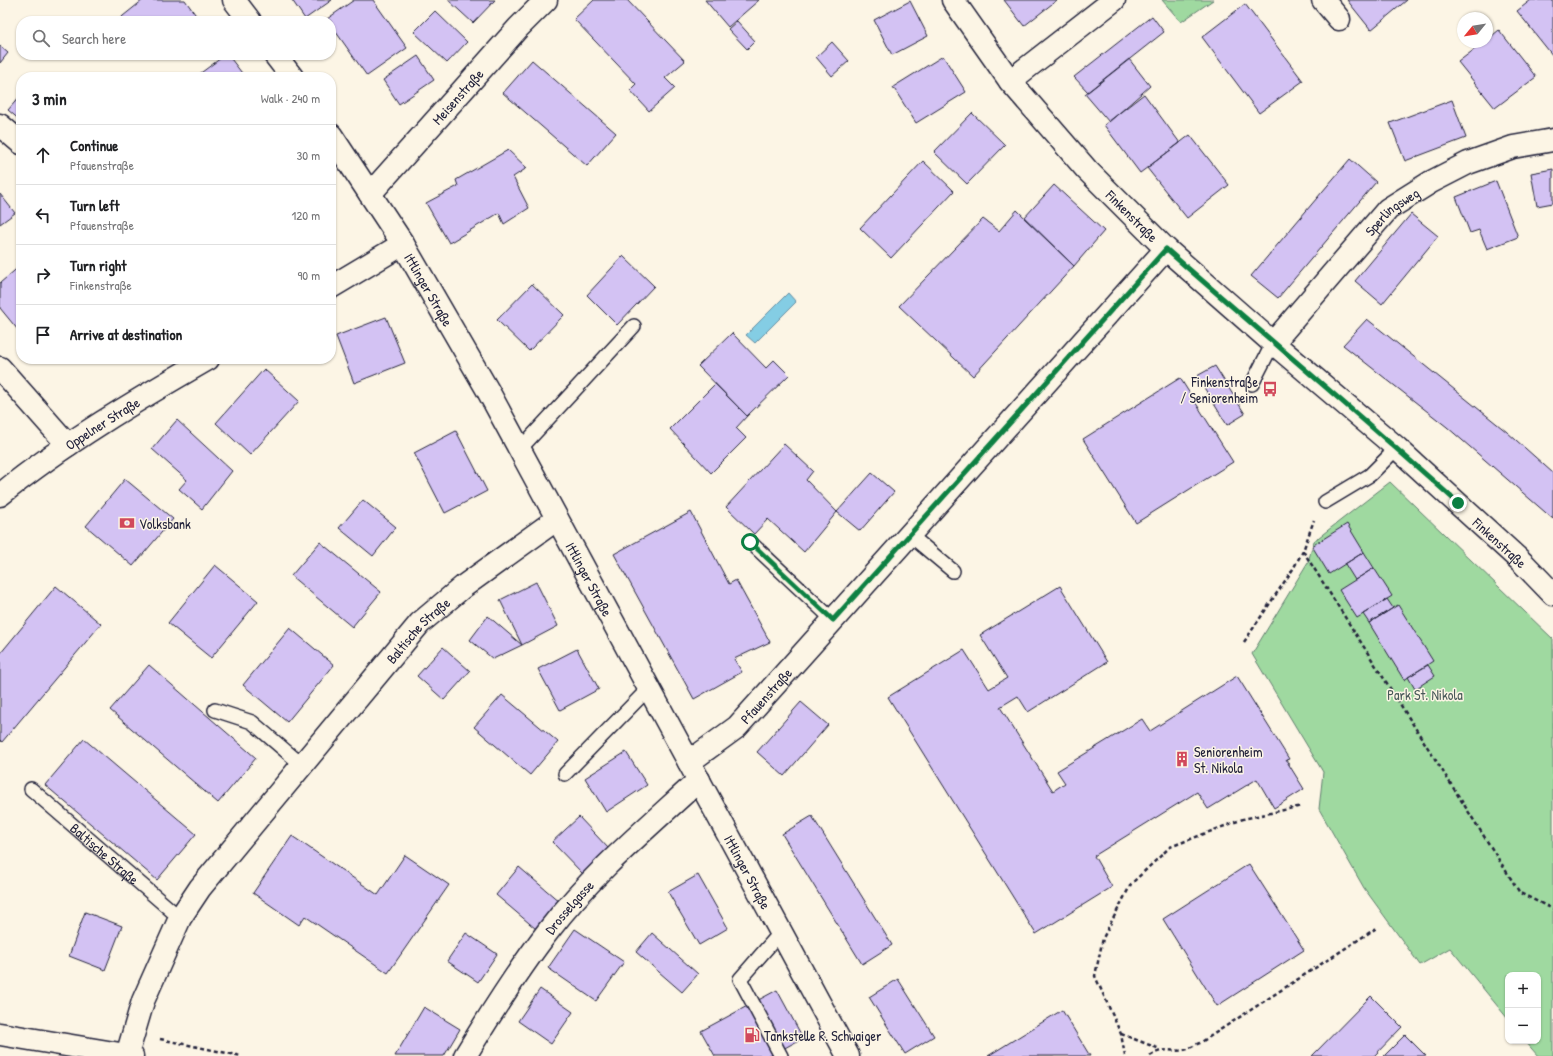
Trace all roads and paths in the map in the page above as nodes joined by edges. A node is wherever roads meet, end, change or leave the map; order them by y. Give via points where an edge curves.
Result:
1 (234, 0) edge
2 (546, 0) edge
3 (953, 0) edge
4 (1114, 0) edge
5 (1323, 0) edge
6 (246, 16) edge
7 (1339, 19) dead end
8 (279, 60) edge
9 (288, 72) edge
10 (1010, 81) junction
11 (0, 125) edge
12 (16, 139) edge
13 (1553, 140) edge
14 (336, 143) edge
15 (370, 194) junction
16 (403, 244) junction
17 (1166, 249) junction
18 (336, 284) edge
19 (634, 326) dead end
20 (1273, 343) junction
21 (199, 364) edge
22 (0, 368) edge
23 (1252, 384) dead end
24 (68, 445) junction
25 (1397, 448) junction
26 (520, 449) junction
27 (0, 495) edge
28 (1325, 502) joint
29 (557, 519) junction
30 (910, 535) junction
31 (750, 542) dead end
32 (1303, 551) junction
33 (953, 572) dead end
34 (1553, 594) edge
35 (833, 620) junction
36 (1244, 642) dead end
37 (649, 688) junction
38 (215, 710) dead end
39 (302, 765) junction
40 (694, 771) junction
41 (565, 774) dead end
42 (30, 788) dead end
43 (1302, 806) dead end
44 (1553, 909) edge
45 (180, 918) junction
46 (1378, 927) dead end
47 (781, 932) junction
48 (0, 1034) edge
49 (1121, 1034) junction
50 (1160, 1050) junction
51 (130, 1055) edge
52 (465, 1056) edge
53 (781, 1056) edge
54 (848, 1056) edge
55 (1125, 1056) edge
56 (1150, 1056) edge

1 - 6 street
2 - 15 street, Meisenstraße
3 - 10 street, Finkenstraße
4 - 10 street
5 - 7 street
8 - 9 street
10 - 17 street, Finkenstraße via 1087,170
11 - 12 street
13 - 20 street, Sperlingsweg via 1513,147 1468,163 1388,209
14 - 15 street, Ittlinger Straße
15 - 16 street, Ittlinger Straße
16 - 18 street
16 - 26 street, Ittlinger Straße
17 - 20 street, Finkenstraße
17 - 30 street, Pfauenstraße
19 - 26 lane
20 - 23 lane
20 - 25 street, Finkenstraße
21 - 24 street, Oppelner Straße
22 - 24 street
24 - 27 street, Oppelner Straße
25 - 28 lane via 1370,475
25 - 34 street, Finkenstraße
26 - 29 street, Ittlinger Straße
28 - 32 path via 1314,521
29 - 37 street, Ittlinger Straße
29 - 39 street, Baltische Straße via 464,586 420,624
30 - 33 lane
30 - 35 street, Pfauenstraße
31 - 35 lane
32 - 36 path via 1274,600
32 - 44 path via 1520,893
35 - 40 street, Pfauenstraße
37 - 40 street, Ittlinger Straße
37 - 41 lane
38 - 39 lane via 252,722
39 - 45 street, Baltische Straße via 200,888
40 - 47 street, Ittlinger Straße
40 - 52 street, Drosselgasse via 549,929 502,996
42 - 45 lane, Baltische Straße
43 - 49 path via 1243,820 1170,847 1132,884 1103,938 1094,976
45 - 51 street, Baltische Straße via 143,1002
46 - 50 path via 1200,1043 1188,1048
47 - 53 lane via 740,979
47 - 54 street, Ittlinger Straße
48 - 51 street
49 - 50 path
49 - 55 path
50 - 56 path

